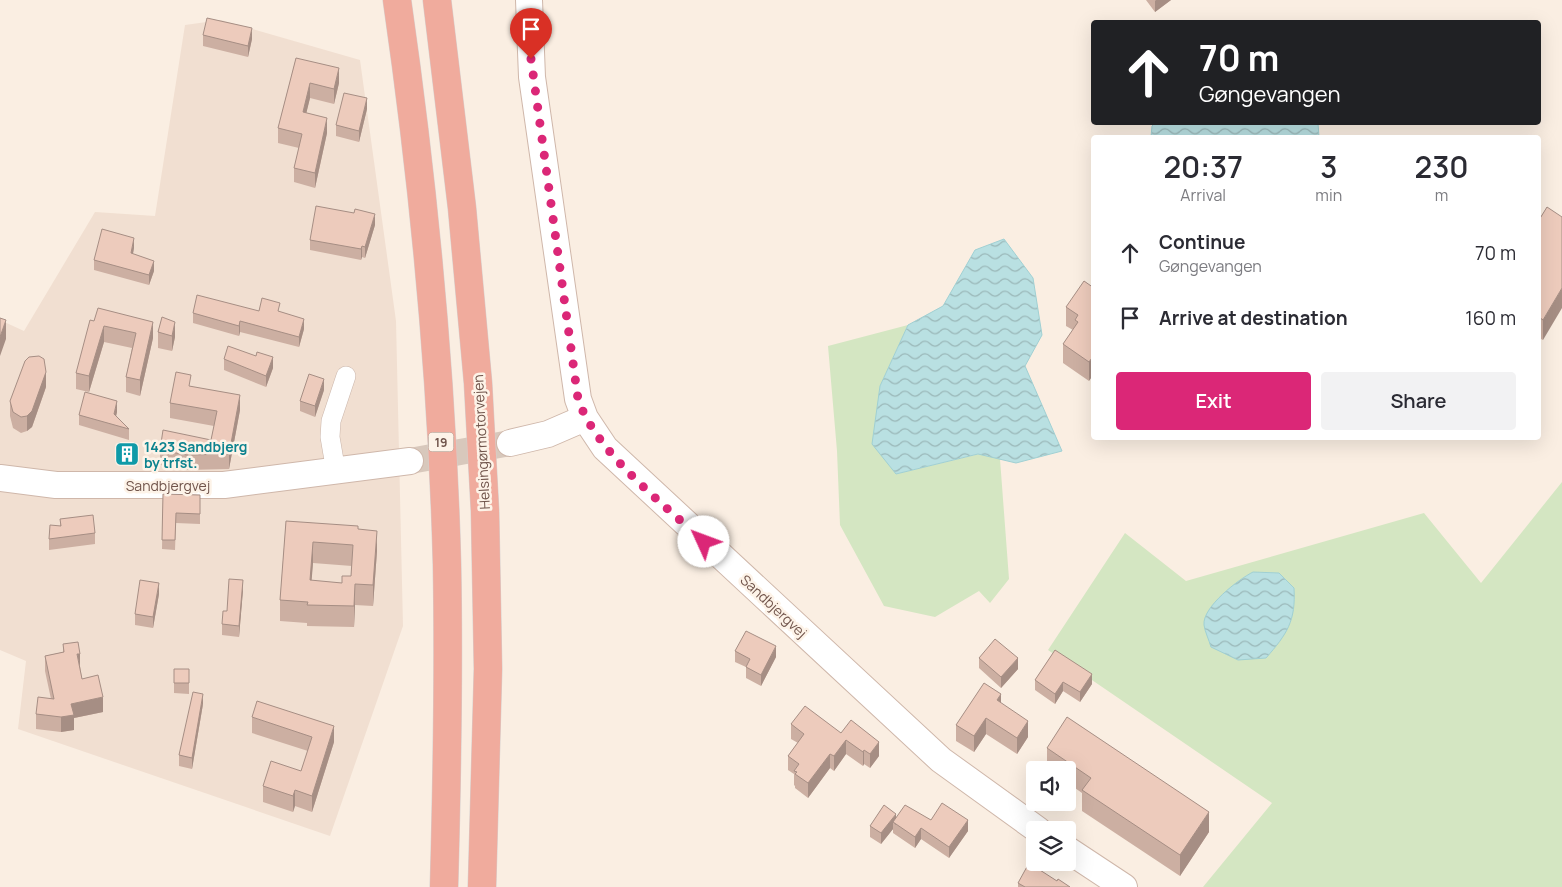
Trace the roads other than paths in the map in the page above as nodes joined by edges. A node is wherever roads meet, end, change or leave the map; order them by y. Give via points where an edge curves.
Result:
1 (397, 0) edge
2 (437, 0) edge
3 (529, 0) edge
4 (346, 376) dead end
5 (584, 418) junction
6 (510, 443) tunnel mouth
7 (410, 461) tunnel mouth
8 (336, 472) junction
9 (0, 478) edge
10 (1026, 821) edge
11 (1076, 855) edge
12 (482, 884) edge
13 (444, 887) edge
14 (1124, 887) edge

1 - 13 highway, 19 via 424,222 439,394 447,574 448,735
2 - 12 highway, Helsingørmotorvejen via 462,208 478,383 485,511 488,669
3 - 5 street via 532,77 578,399
4 - 8 street via 330,421
5 - 6 street via 548,434
5 - 10 street, Sandbjergvej via 612,455 941,760
7 - 8 street, Sandbjergvej
8 - 9 street, Sandbjergvej via 224,485 56,485
11 - 14 street

